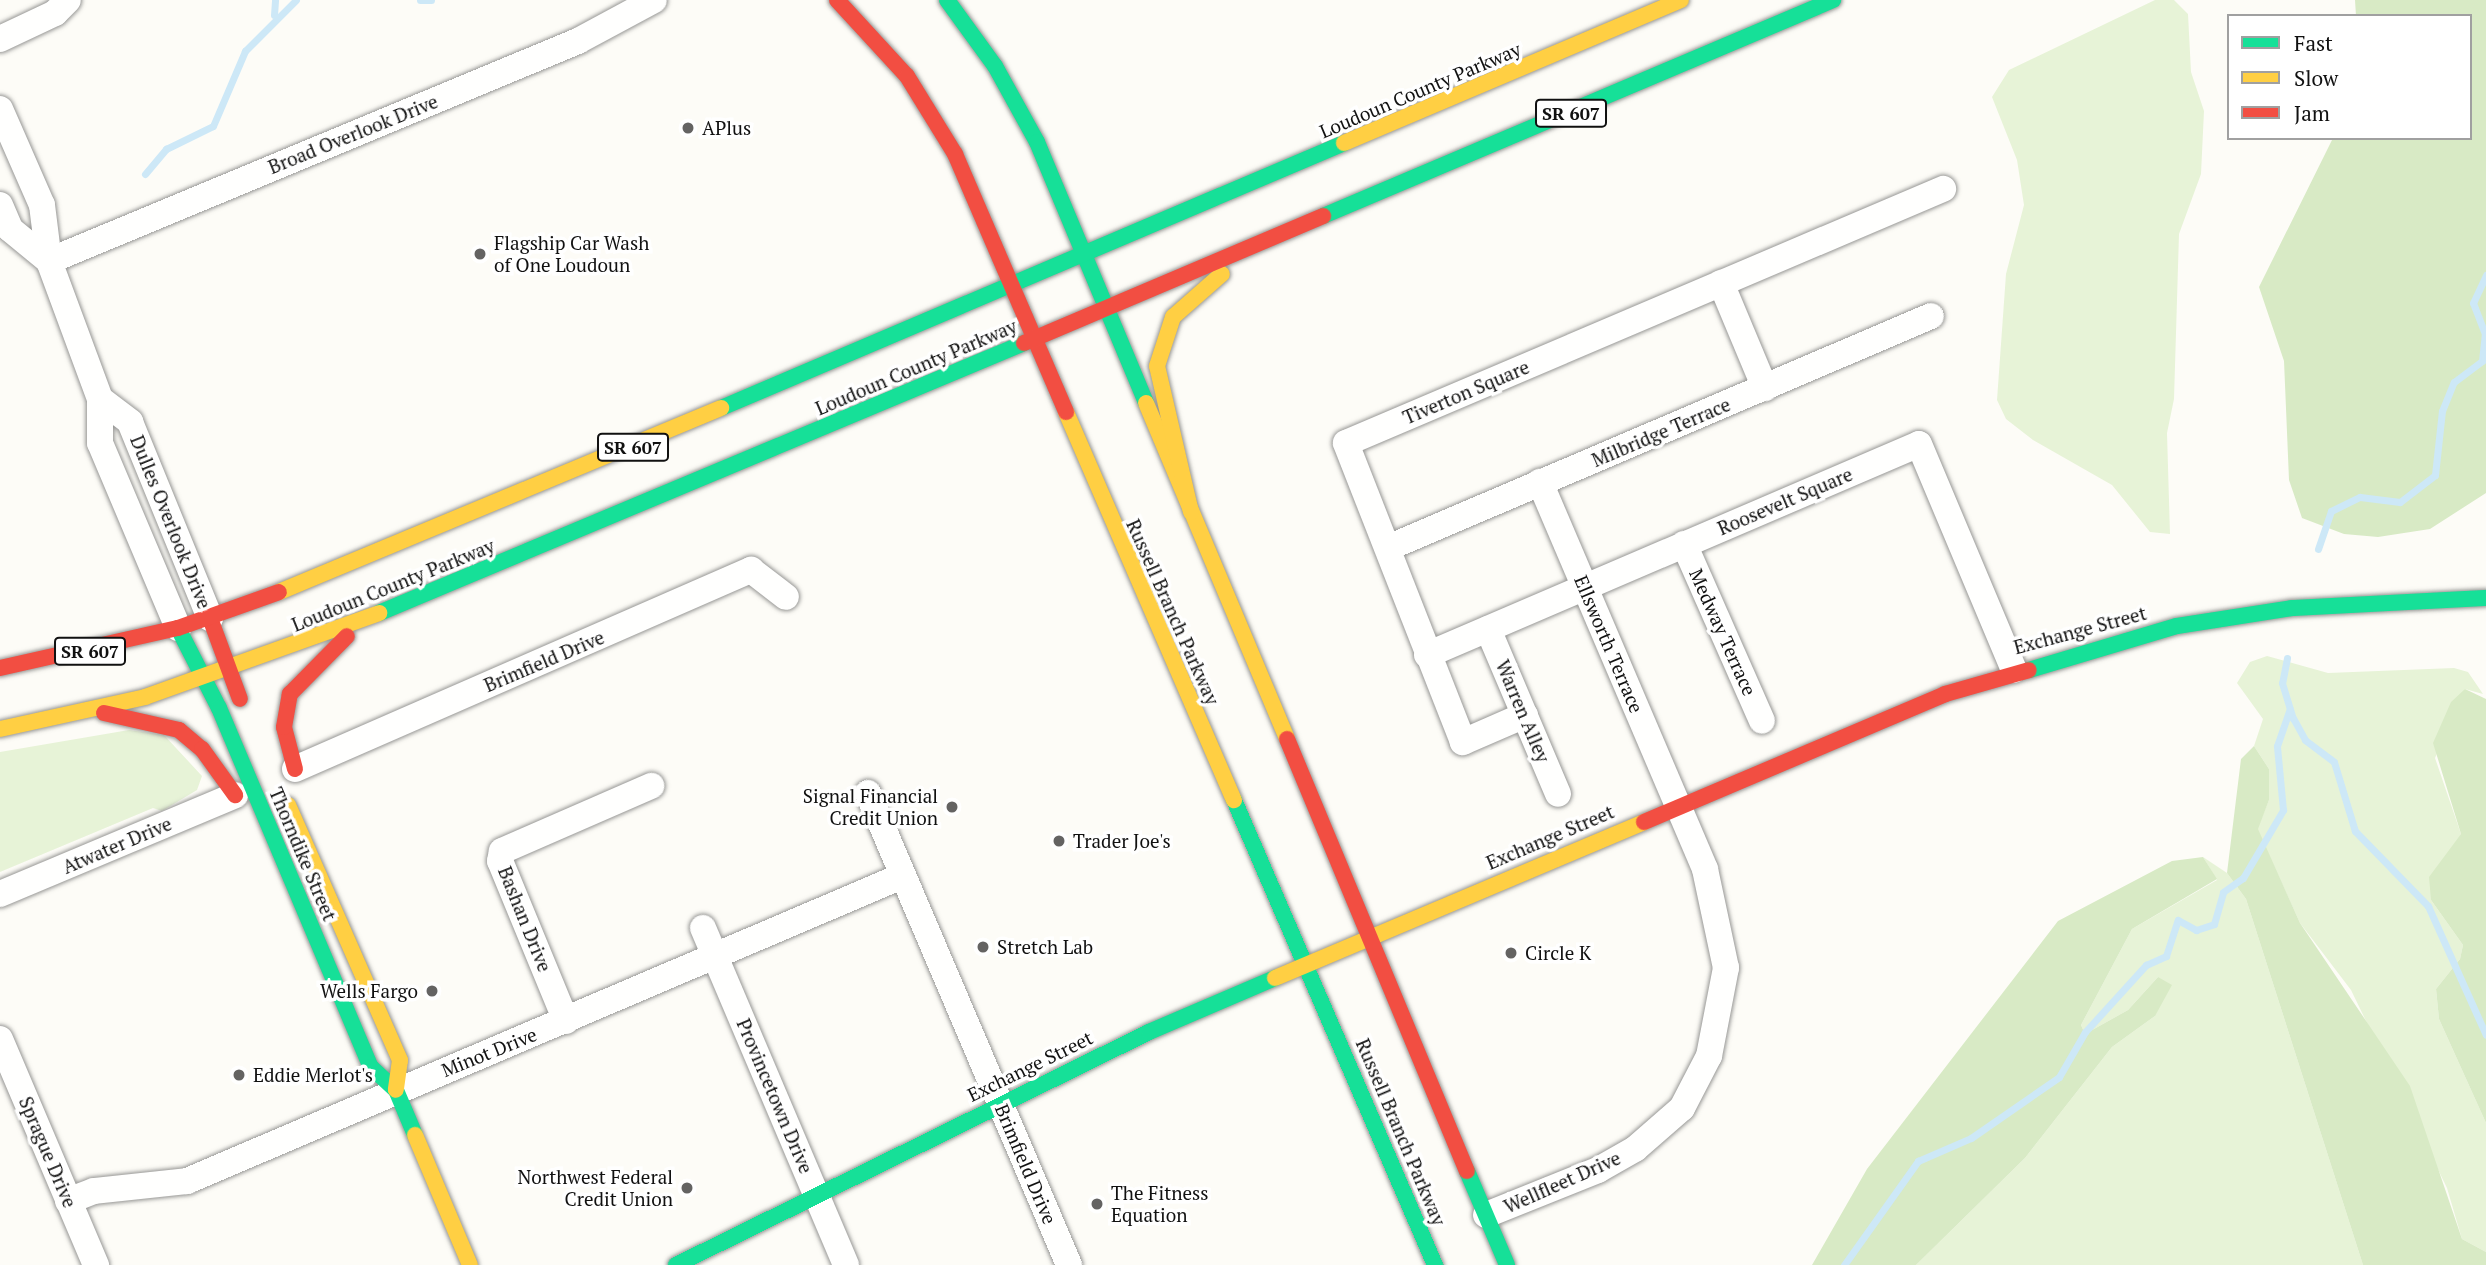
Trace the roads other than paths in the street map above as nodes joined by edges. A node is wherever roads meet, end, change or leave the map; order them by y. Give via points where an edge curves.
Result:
1 (68, 0) edge
2 (654, 0) edge
3 (837, 0) edge
4 (947, 0) edge
5 (1681, 0) edge
6 (1833, 0) edge
7 (0, 39) edge
8 (0, 109) edge
9 (1943, 189) dead end
10 (0, 205) edge
11 (1308, 224) junction
12 (1084, 256) junction
13 (49, 261) junction
14 (1721, 283) junction
15 (1012, 288) junction
16 (1104, 308) junction
17 (1931, 316) dead end
18 (1033, 339) junction
19 (1765, 388) junction
20 (100, 399) junction
21 (1540, 482) junction
22 (1191, 512) junction
23 (1684, 544) junction
24 (1390, 547) junction
25 (1585, 587) junction
26 (786, 597) dead end
27 (2486, 598) edge
28 (371, 616) junction
29 (210, 618) junction
30 (178, 628) junction
31 (1488, 629) junction
32 (1427, 655) junction
33 (0, 668) edge
34 (229, 670) junction
35 (2014, 670) junction
36 (203, 678) junction
37 (245, 711) dead end
38 (71, 713) junction
39 (1525, 715) junction
40 (1762, 721) dead end
41 (0, 729) edge
42 (294, 782) junction
43 (651, 786) dead end
44 (868, 793) dead end
45 (1558, 794) dead end
46 (234, 795) junction
47 (1679, 807) junction
48 (902, 876) junction
49 (327, 891) junction
50 (0, 894) edge
51 (302, 905) junction
52 (703, 928) dead end
53 (1369, 937) junction
54 (715, 957) junction
55 (1306, 964) junction
56 (566, 1021) junction
57 (0, 1039) edge
58 (396, 1090) junction
59 (1000, 1103) junction
60 (818, 1198) junction
61 (68, 1201) junction
62 (1486, 1215) junction
63 (96, 1265) edge
64 (470, 1265) edge
65 (676, 1265) edge
66 (846, 1265) edge
67 (1069, 1265) edge
68 (1434, 1265) edge
69 (1507, 1265) edge

1 - 7 street via 55,13
2 - 13 street, Broad Overlook Drive via 590,35
3 - 15 main road, Russell Branch Parkway via 872,33 932,113
4 - 12 main road via 1014,96
5 - 12 main road, Loudoun County Parkway / SR 607
6 - 11 main road, Loudoun County Parkway / SR 607
8 - 13 street, Dulles Overlook Drive via 43,205
9 - 14 street, Tiverton Square
10 - 13 street via 10,229
11 - 16 main road, Loudoun County Parkway / SR 607
11 - 22 main road via 1194,292 1164,332 1160,391
12 - 15 main road, Loudoun County Parkway / SR 607
12 - 16 main road
13 - 20 street, Dulles Overlook Drive
14 - 19 street
14 - 24 street, Tiverton Square via 1346,443
15 - 18 main road, Russell Branch Parkway
15 - 29 main road, Loudoun County Parkway / SR 607
16 - 18 main road, Loudoun County Parkway / SR 607
16 - 22 main road
17 - 19 street, Milbridge Terrace
18 - 28 main road, Loudoun County Parkway / SR 607
18 - 55 main road, Russell Branch Parkway
19 - 21 street, Milbridge Terrace
20 - 29 street, Dulles Overlook Drive via 130,422
20 - 30 street, Dulles Overlook Drive via 100,443
21 - 24 street, Milbridge Terrace
21 - 25 street, Ellsworth Terrace
22 - 53 main road
23 - 25 street, Roosevelt Square
23 - 35 street, Roosevelt Square via 1919,444
23 - 40 street, Medway Terrace
24 - 32 street, Tiverton Square
25 - 31 street, Roosevelt Square
25 - 47 street, Ellsworth Terrace
26 - 42 street, Brimfield Drive via 751,570
27 - 35 main road, Exchange Street via 2267,612 2177,626
28 - 34 main road, Loudoun County Parkway / SR 607
28 - 42 main road via 293,685 284,727
29 - 30 main road, Loudoun County Parkway / SR 607
29 - 34 main road
30 - 33 main road, Loudoun County Parkway / SR 607
30 - 36 main road, Thorndike Street
31 - 32 street, Roosevelt Square
31 - 39 street, Warren Alley
32 - 39 street, Tiverton Square via 1463,741
34 - 36 main road, Loudoun County Parkway / SR 607
34 - 37 main road
35 - 47 main road, Exchange Street
36 - 38 main road, Loudoun County Parkway / SR 607
36 - 51 main road, Thorndike Street
38 - 41 main road, Loudoun County Parkway / SR 607
38 - 46 main road via 138,717 179,730 202,749
39 - 45 street, Warren Alley
42 - 49 main road, Thorndike Street
42 - 49 main road
43 - 56 street, Bashan Drive via 502,851 500,861
44 - 48 street, Brimfield Drive
46 - 50 street, Atwater Drive
46 - 51 main road
47 - 53 main road, Exchange Street
47 - 62 street, Wellfleet Drive via 1717,908 1726,968 1720,1016 1700,1078 1682,1108 1635,1149
48 - 54 street, Minot Drive
48 - 59 street, Brimfield Drive
49 - 58 main road, Thorndike Street via 402,1068
51 - 58 main road, Thorndike Street via 371,1067
52 - 54 street, Provincetown Drive
53 - 55 main road, Exchange Street
53 - 62 main road
54 - 56 street, Minot Drive
54 - 60 street, Provincetown Drive
55 - 59 main road, Exchange Street
55 - 68 main road, Russell Branch Parkway
56 - 58 street, Minot Drive
57 - 61 street, Sprague Drive
58 - 61 street, Minot Drive via 187,1181 94,1191
58 - 64 main road, Thorndike Street
59 - 60 main road, Exchange Street
59 - 67 street, Brimfield Drive
60 - 65 main road, Exchange Street
60 - 66 street, Provincetown Drive
61 - 63 street, Sprague Drive
62 - 69 main road

